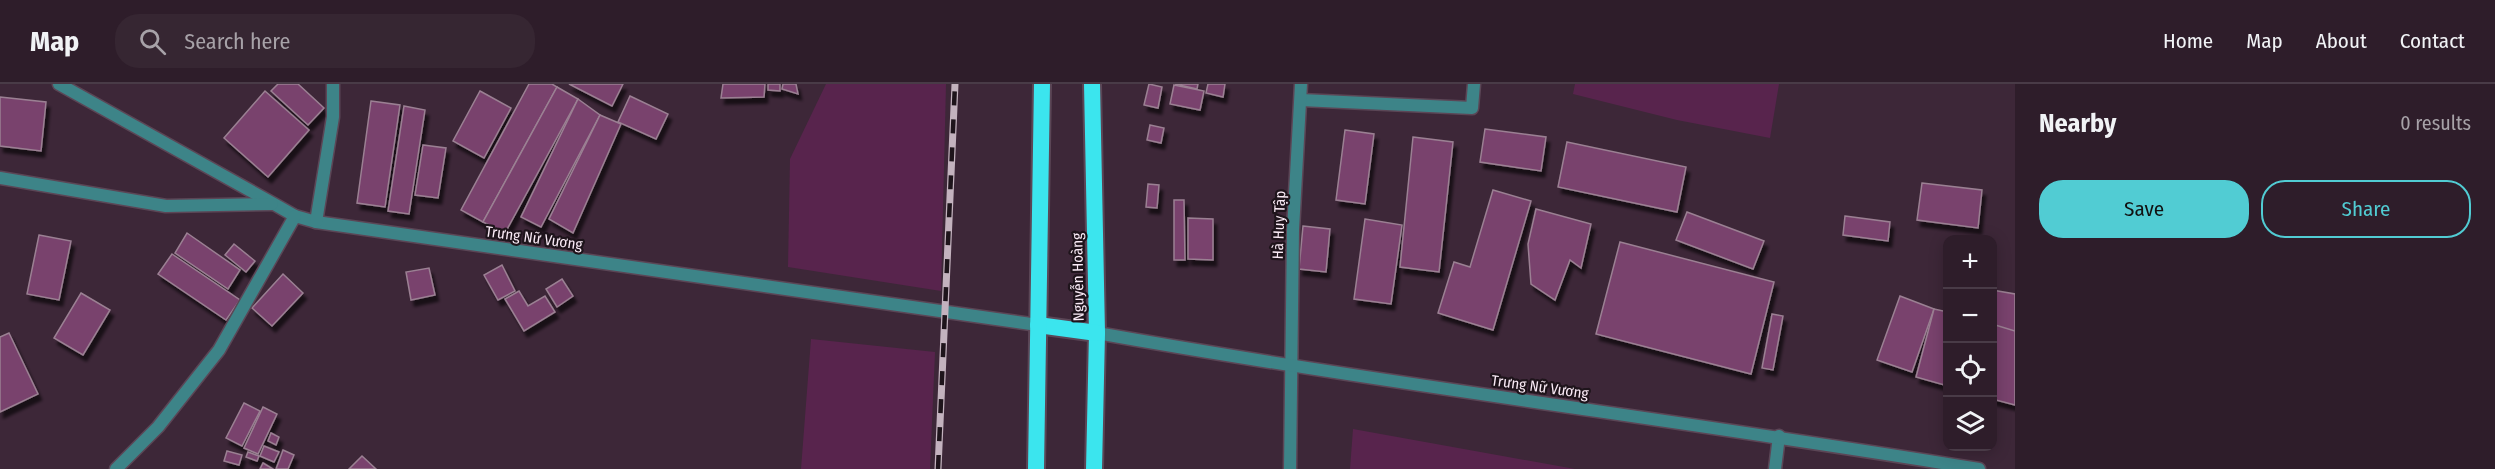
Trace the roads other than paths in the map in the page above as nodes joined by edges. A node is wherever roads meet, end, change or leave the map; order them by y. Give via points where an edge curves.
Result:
1 (59, 84) edge
2 (333, 84) edge
3 (1042, 84) edge
4 (1092, 84) edge
5 (1301, 84) edge
6 (1474, 84) edge
7 (1301, 100) junction
8 (0, 178) edge
9 (274, 204) junction
10 (296, 216) junction
11 (316, 222) junction
12 (1038, 325) junction
13 (1097, 333) junction
14 (1291, 368) junction
15 (1779, 436) junction
16 (116, 469) edge
17 (1035, 469) edge
18 (1094, 469) edge
19 (1290, 469) edge
20 (1774, 469) edge
21 (1980, 469) edge

1 - 9 street, Trưng Nữ Vương
2 - 11 street via 333,117
3 - 12 highway
4 - 13 highway, Nguyễn Hoàng
5 - 7 street, Hà Huy Tập
6 - 7 street via 1472,108
7 - 14 street, Hà Huy Tập via 1293,230
8 - 9 street via 166,206
9 - 10 street, Trưng Nữ Vương
10 - 11 street, Trưng Nữ Vương
10 - 16 street via 219,350 158,427
11 - 12 street, Trưng Nữ Vương
12 - 13 highway
12 - 17 highway
13 - 14 street, Trưng Nữ Vương
13 - 18 highway, Nguyễn Hoàng
14 - 15 street, Trưng Nữ Vương
14 - 19 street, Hà Huy Tập
15 - 20 street
15 - 21 street, Trưng Nữ Vương

